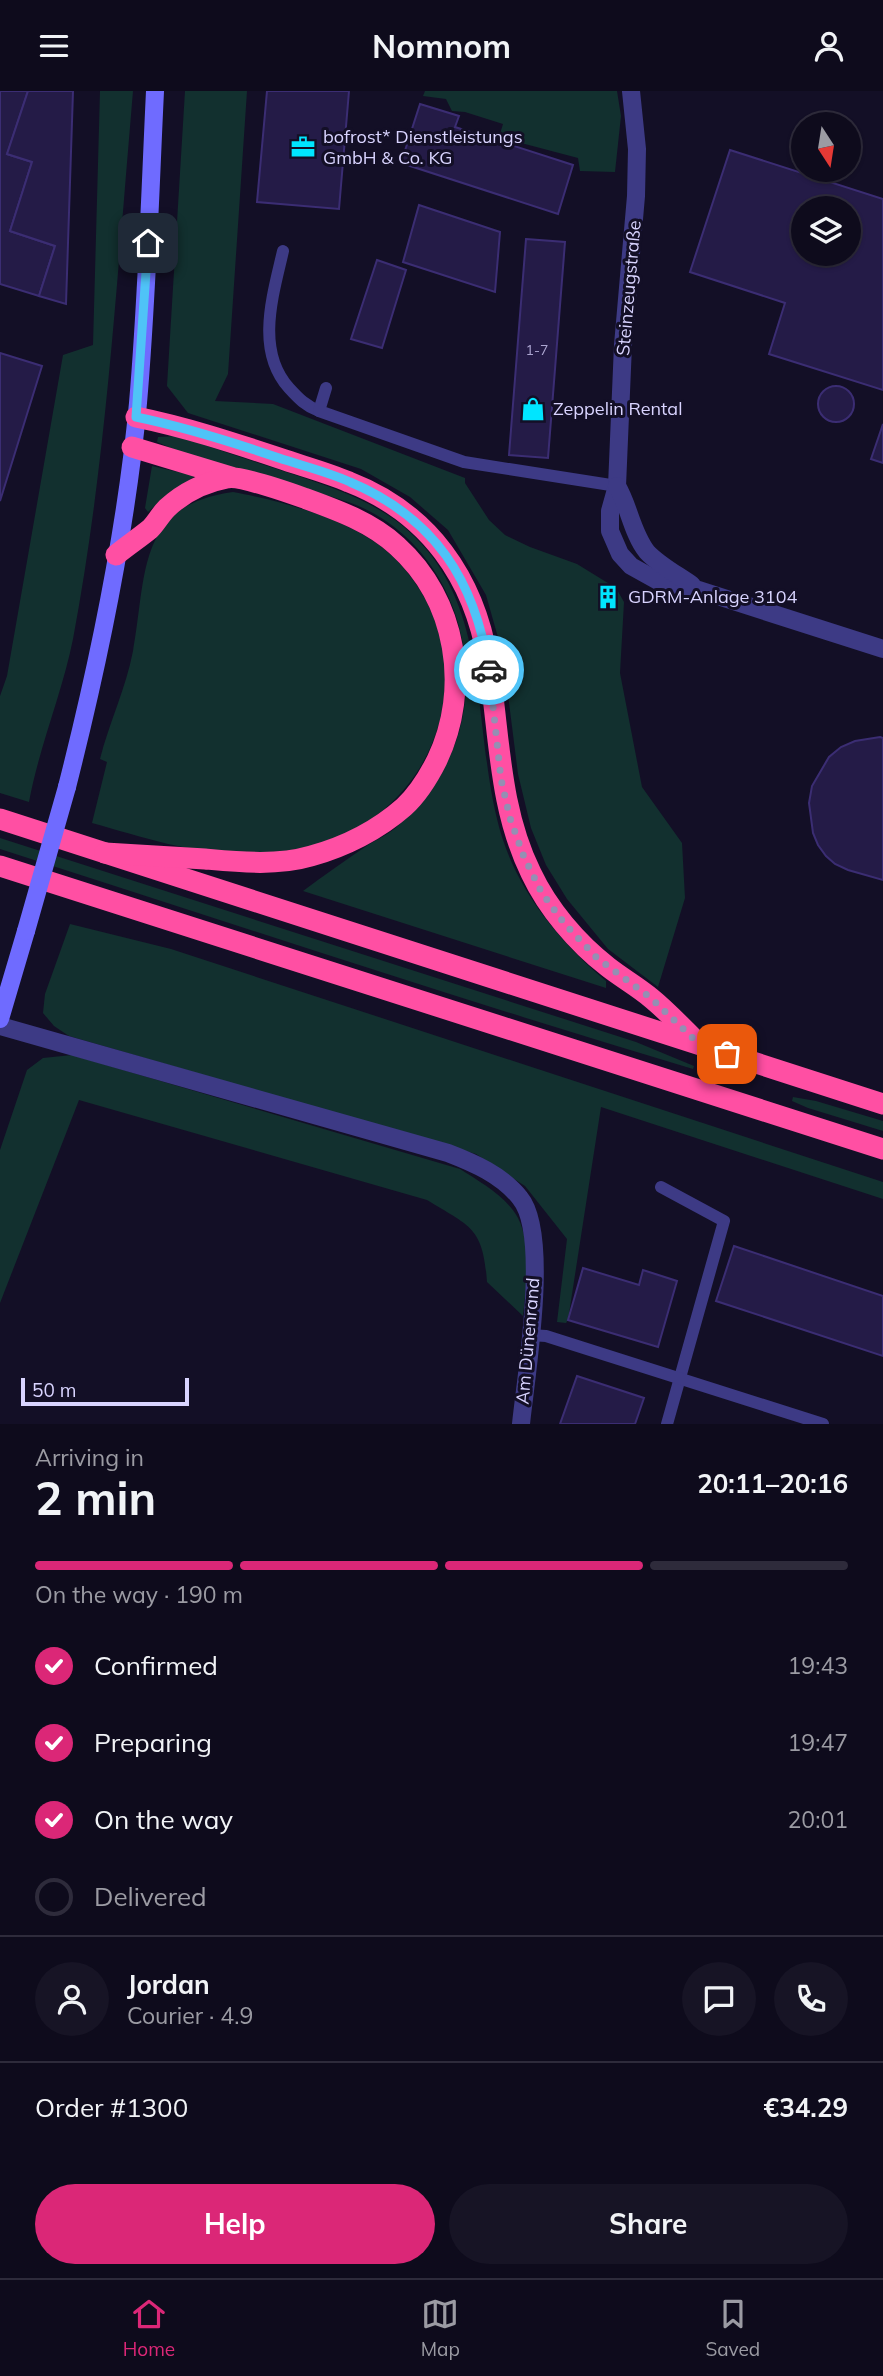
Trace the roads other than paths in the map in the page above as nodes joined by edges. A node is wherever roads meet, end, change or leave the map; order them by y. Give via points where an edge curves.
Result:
1 (155, 91) edge
2 (631, 91) edge
3 (283, 251) dead end
4 (326, 388) dead end
5 (319, 411) junction
6 (136, 417) junction
7 (132, 447) junction
8 (231, 477) junction
9 (617, 486) junction
10 (116, 555) junction
11 (699, 590) junction
12 (883, 649) edge
13 (0, 819) edge
14 (105, 853) junction
15 (0, 866) edge
16 (0, 1020) edge
17 (0, 1026) edge
18 (701, 1046) junction
19 (883, 1104) edge
20 (883, 1149) edge
21 (661, 1187) dead end
22 (530, 1335) junction
23 (681, 1379) junction
24 (521, 1424) edge
25 (667, 1424) edge
26 (823, 1424) edge

1 - 6 main road
2 - 9 street, Steinzeugstraße via 636,196
3 - 5 lane via 269,317 273,363 304,405
4 - 5 lane
5 - 9 lane via 464,462
6 - 7 main road
6 - 18 highway via 183,426 351,482 407,512 434,539 462,579 478,620 501,779 532,876 586,948 651,998
7 - 8 highway
7 - 10 main road
8 - 10 highway via 179,498
8 - 14 highway via 359,520 415,564 442,610 456,660 453,716 444,745 405,806 377,828 308,857 258,863
9 - 11 street via 647,551
9 - 11 street, Steinzeugstraße via 610,531 620,554 658,581
10 - 16 main road, bridge via 92,690
11 - 12 street
13 - 14 highway
14 - 18 highway
15 - 20 highway
17 - 22 street, Am Dünenrand via 478,1165 522,1199 532,1223 535,1257
18 - 19 highway
21 - 23 lane via 724,1221
22 - 23 lane via 546,1336
22 - 24 street, Am Dünenrand
23 - 25 lane
23 - 26 lane

